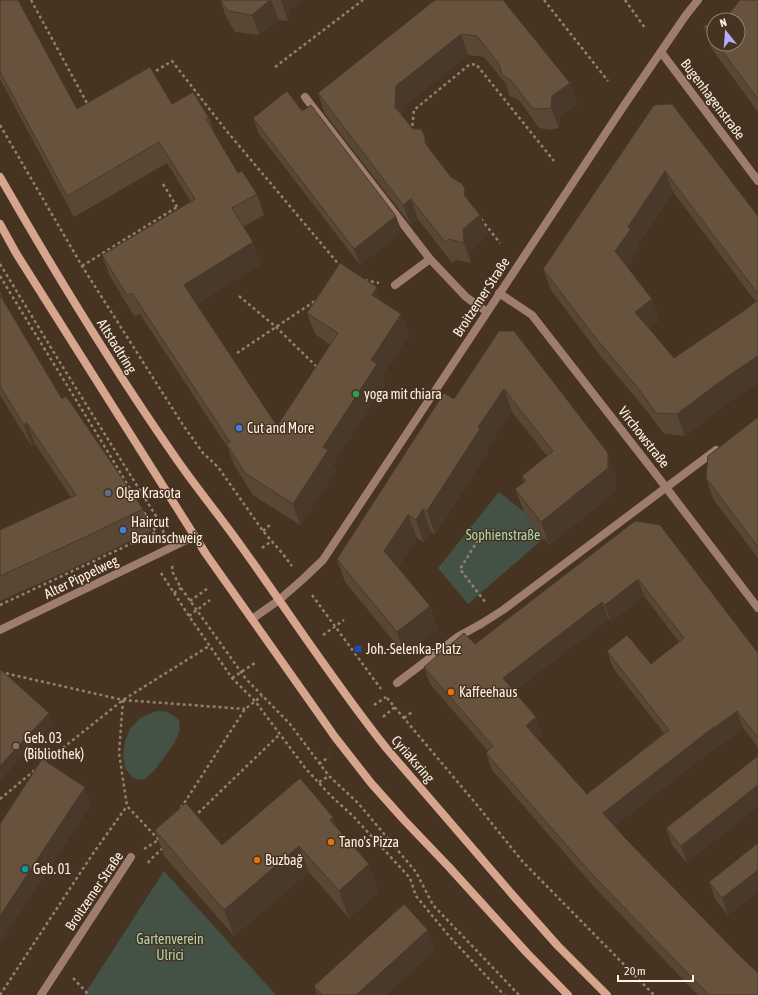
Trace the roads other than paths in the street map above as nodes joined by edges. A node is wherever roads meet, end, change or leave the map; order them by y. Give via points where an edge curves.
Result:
1 (698, 0) edge
2 (661, 52) junction
3 (305, 97) dead end
4 (0, 177) edge
5 (758, 181) edge
6 (0, 224) edge
7 (430, 259) junction
8 (395, 285) road end
9 (499, 293) junction
10 (487, 312) junction
11 (722, 446) edge
12 (666, 488) junction
13 (223, 521) joint
14 (195, 536) junction
15 (279, 600) junction
16 (758, 608) edge
17 (252, 619) junction
18 (0, 630) edge
19 (396, 683) dead end
20 (131, 857) road end
21 (41, 995) edge
22 (568, 995) edge
23 (607, 995) edge

1 - 2 street, Broitzemer Straße
2 - 5 street, Bugenhagenstraße
2 - 9 street, Broitzemer Straße
3 - 7 street
4 - 13 main road, Altstadtring via 146,416
6 - 14 main road
7 - 8 street
7 - 10 street via 466,297
9 - 10 street, Broitzemer Straße
9 - 12 street, Virchowstraße via 532,315
10 - 15 street, Broitzemer Straße via 323,560
11 - 12 street
12 - 16 street, Virchowstraße
12 - 19 street via 503,610 459,636
13 - 15 main road, Cyriaksring
14 - 17 main road
14 - 18 street, Alter Pippelweg
15 - 17 street, Broitzemer Straße
15 - 23 main road, Cyriaksring via 386,749 510,893
17 - 22 main road via 335,737 371,782
20 - 21 street, Broitzemer Straße

